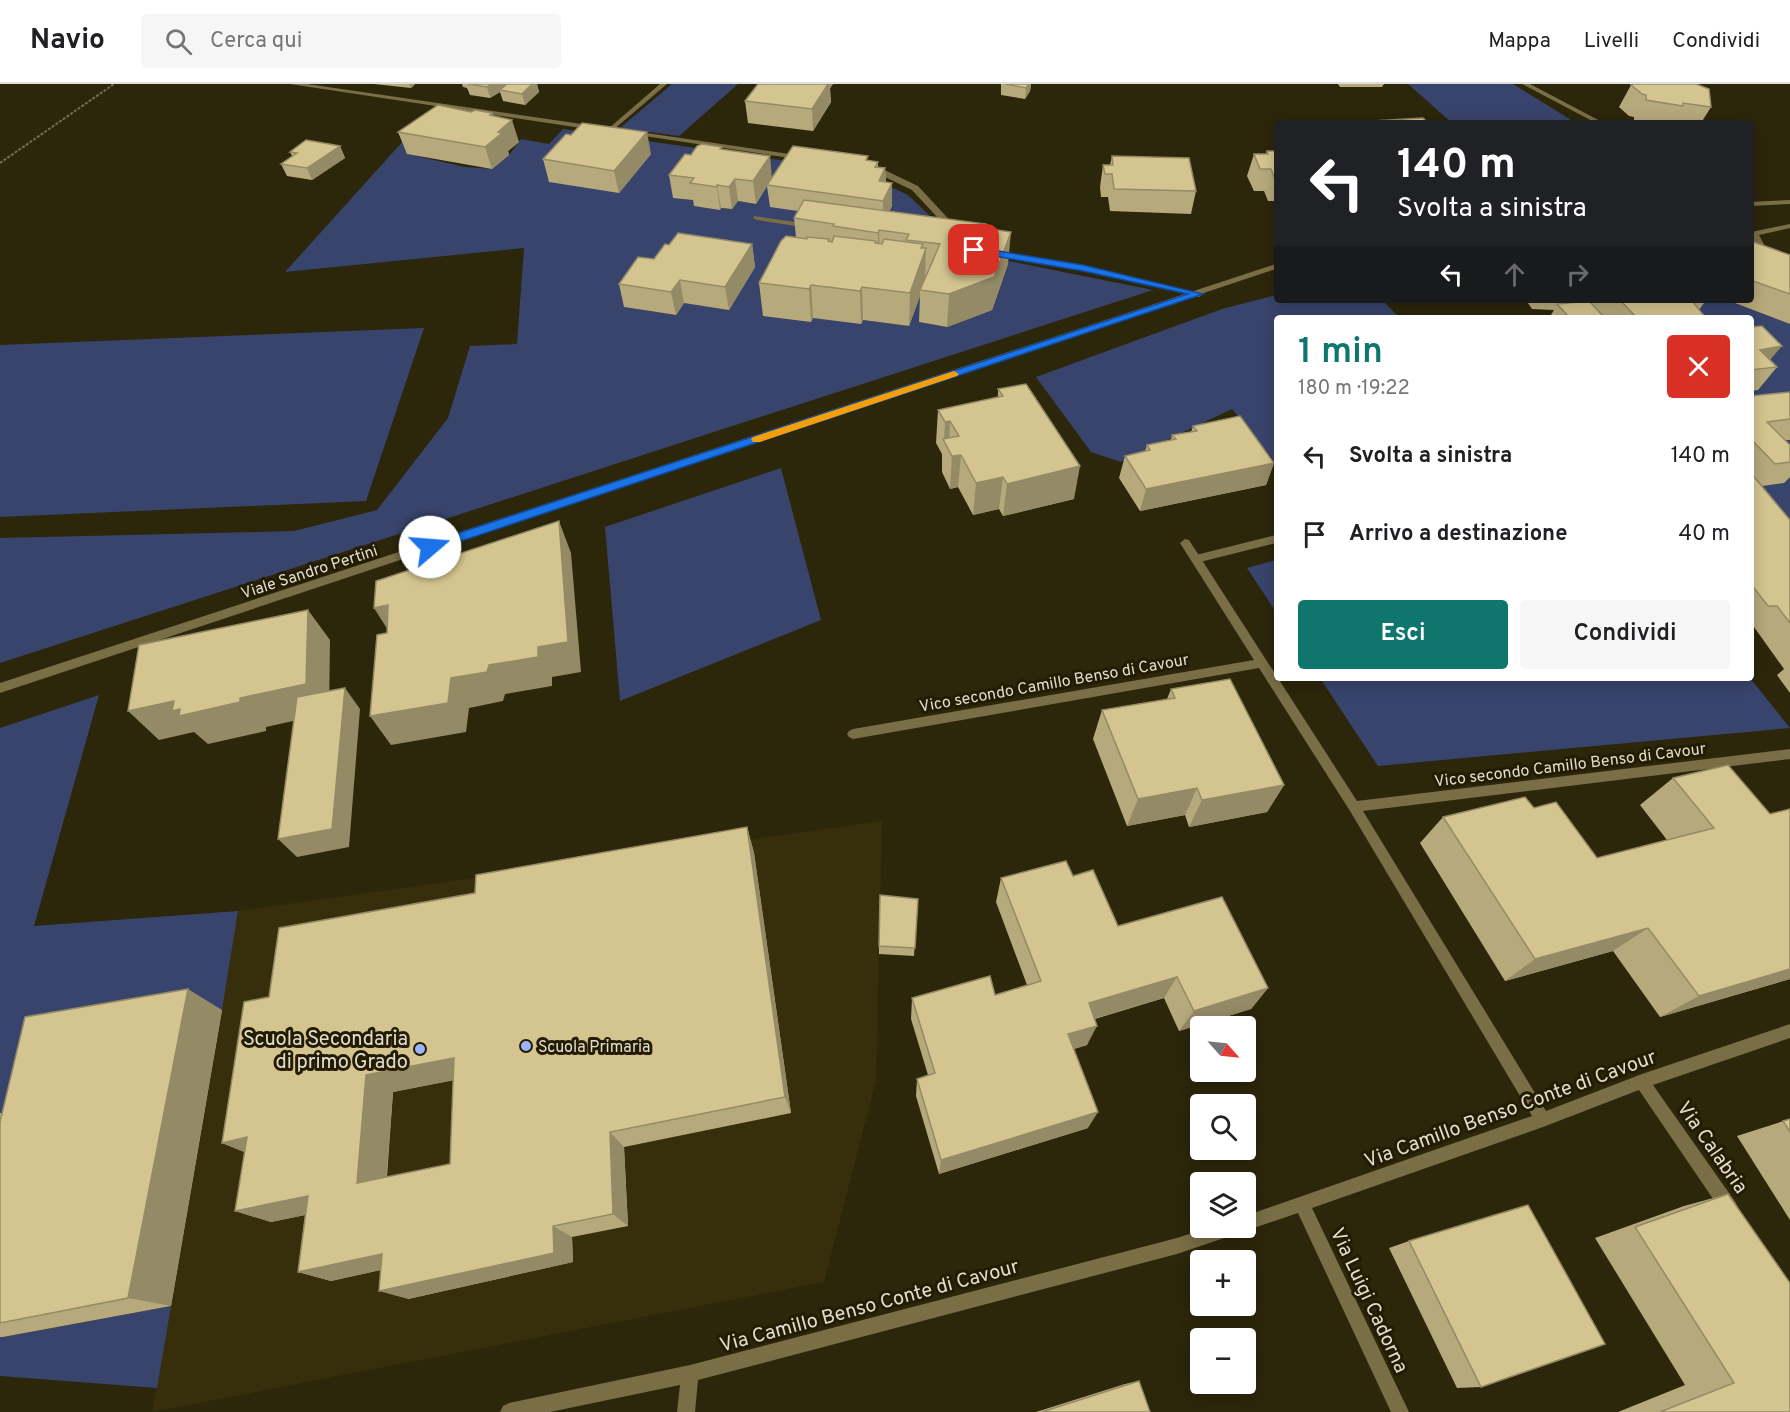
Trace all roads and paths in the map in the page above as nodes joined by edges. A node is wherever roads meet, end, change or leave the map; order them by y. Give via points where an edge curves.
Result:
1 (114, 84) edge
2 (292, 84) edge
3 (664, 84) edge
4 (1525, 84) edge
5 (1595, 120) edge
6 (610, 130) junction
7 (816, 159) edge
8 (0, 163) edge
9 (862, 166) edge
10 (1790, 202) edge
11 (1754, 204) edge
12 (757, 218) dead end
13 (1790, 226) edge
14 (814, 227) edge
15 (1754, 234) edge
16 (1754, 234) edge
17 (958, 235) edge
18 (985, 252) edge
19 (1754, 253) edge
20 (1274, 267) edge
21 (1198, 294) junction
22 (1571, 303) edge
23 (1581, 315) edge
24 (1274, 540) edge
25 (1185, 543) dead end
26 (1196, 559) junction
27 (1261, 663) junction
28 (0, 688) edge
29 (853, 734) dead end
30 (1790, 754) edge
31 (1354, 807) junction
32 (1790, 1031) edge
33 (1642, 1081) junction
34 (1543, 1120) junction
35 (1302, 1205) junction
36 (1736, 1218) edge
37 (1256, 1220) edge
38 (1202, 1238) edge
39 (690, 1374) junction
40 (509, 1412) edge
41 (686, 1412) edge
42 (1400, 1412) edge

1 - 8 path
2 - 6 street
3 - 6 street
4 - 5 street
6 - 7 street
9 - 17 street via 915,188
10 - 11 street
12 - 14 street
13 - 15 street
16 - 19 street via 1769,256
18 - 21 street via 1083,268
20 - 21 street, Viale Sandro Pertini
21 - 28 street, Viale Sandro Pertini
22 - 23 street
24 - 26 street
25 - 26 street
26 - 27 street
27 - 29 street, Vico secondo Camillo Benso di Cavour
27 - 31 street
30 - 31 street, Vico secondo Camillo Benso di Cavour
31 - 34 street
32 - 33 street, Via Camillo Benso Conte di Cavour
33 - 34 street, Via Camillo Benso Conte di Cavour
33 - 36 street, Via Calabria
34 - 35 street, Via Camillo Benso Conte di Cavour
35 - 37 street, Via Camillo Benso Conte di Cavour
35 - 42 street, Via Luigi Cadorna
38 - 39 street, Via Camillo Benso Conte di Cavour
39 - 40 street, Via Camillo Benso Conte di Cavour
39 - 41 street

